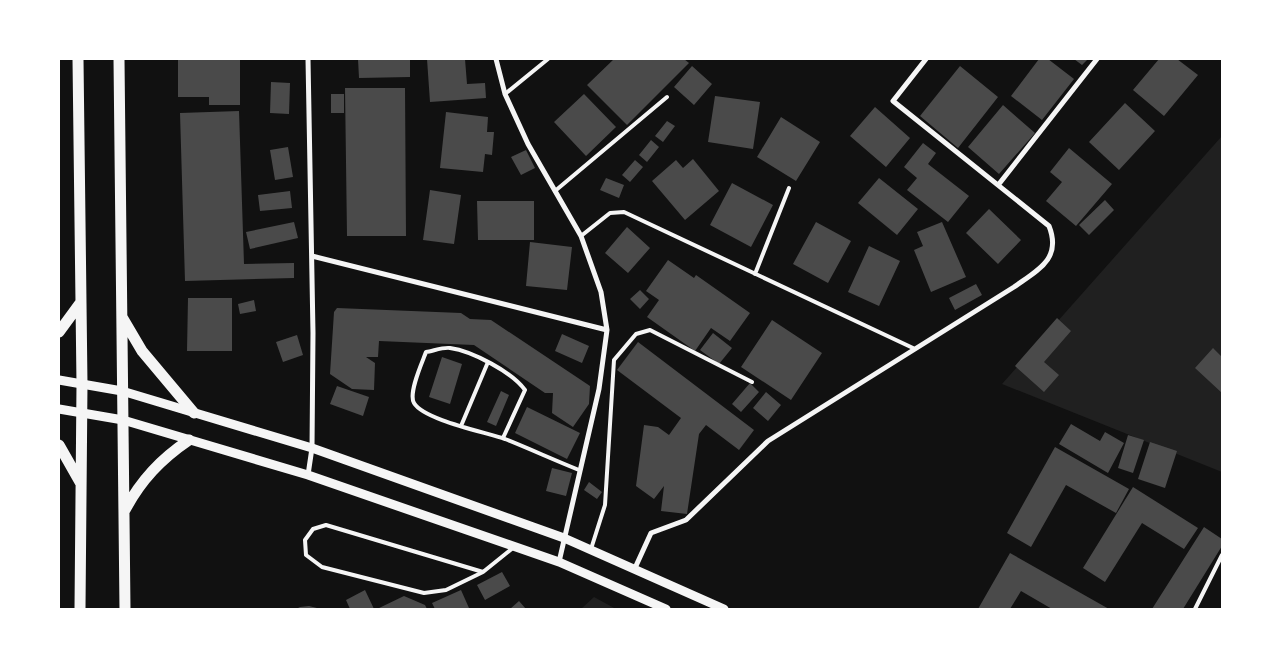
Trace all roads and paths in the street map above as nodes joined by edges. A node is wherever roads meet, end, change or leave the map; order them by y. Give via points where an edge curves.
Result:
1 (78, 59) edge
2 (119, 59) edge
3 (308, 59) edge
4 (496, 59) edge
5 (548, 59) edge
6 (926, 59) edge
7 (1097, 59) edge
8 (505, 94) junction
9 (667, 97) dead end
10 (999, 184) junction
11 (789, 188) dead end
12 (555, 191) junction
13 (581, 236) junction
14 (312, 256) junction
15 (755, 274) junction
16 (81, 302) junction
17 (121, 316) junction
18 (607, 330) junction
19 (59, 332) edge
20 (913, 348) junction
21 (488, 362) junction
22 (59, 380) edge
23 (752, 382) dead end
24 (82, 384) junction
25 (122, 391) junction
26 (59, 409) edge
27 (81, 413) junction
28 (194, 413) junction
29 (123, 420) junction
30 (462, 426) junction
31 (503, 438) junction
32 (189, 440) junction
33 (59, 445) edge
34 (312, 448) junction
35 (579, 470) junction
36 (308, 475) junction
37 (80, 482) junction
38 (124, 512) junction
39 (564, 538) junction
40 (514, 547) junction
41 (591, 550) junction
42 (1222, 555) edge
43 (559, 562) junction
44 (635, 568) junction
45 (483, 572) junction
46 (80, 609) edge
47 (125, 609) edge
48 (666, 609) edge
49 (724, 609) edge
50 (1195, 609) edge

1 - 16 main road
2 - 17 main road
3 - 14 street
4 - 8 street
5 - 8 lane
6 - 10 street via 893,101
7 - 10 street
8 - 12 street
9 - 12 lane
10 - 20 street via 1049,226 1054,238 1047,262
11 - 15 lane
12 - 13 street
13 - 15 lane via 610,213 624,212
13 - 18 street via 601,292
14 - 18 street
14 - 34 street
15 - 20 lane
16 - 19 main road
16 - 24 main road
17 - 25 main road
17 - 28 main road via 142,350
18 - 35 street via 599,389
20 - 44 street via 768,441 686,520 651,533
21 - 30 lane
21 - 30 lane via 449,348 426,352 412,394 413,402 420,410
21 - 31 lane via 525,390
22 - 24 street
23 - 41 lane via 650,330 636,334 614,360 604,505
24 - 25 street
24 - 27 main road
25 - 28 street
25 - 29 main road
26 - 27 street
27 - 29 street
27 - 37 main road
28 - 34 street
29 - 32 street
29 - 38 main road
30 - 31 lane
31 - 35 lane
32 - 36 street
32 - 38 main road via 154,468 138,486
33 - 37 main road
34 - 36 street
34 - 39 street
35 - 39 street
36 - 40 street
37 - 46 main road
38 - 47 main road
39 - 41 street
39 - 43 street
40 - 43 street
40 - 45 lane
41 - 44 street
42 - 50 lane
43 - 48 street
44 - 49 street
45 - 45 lane via 326,525 313,529 305,540 306,555 322,567 424,594 446,590

